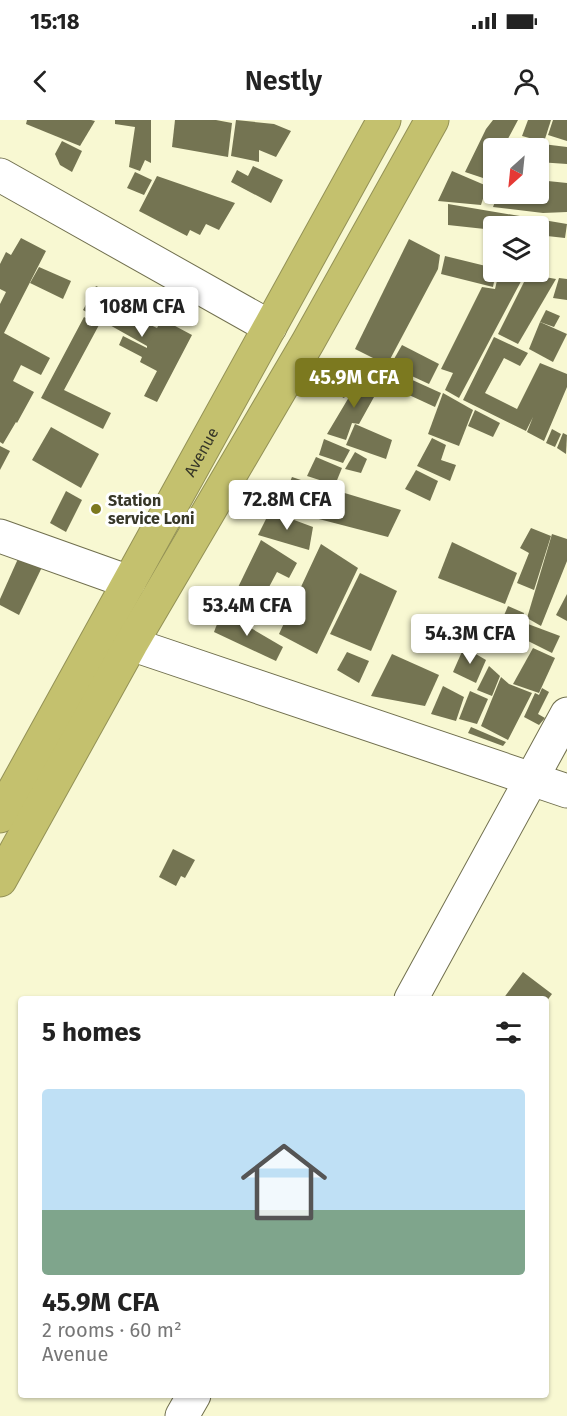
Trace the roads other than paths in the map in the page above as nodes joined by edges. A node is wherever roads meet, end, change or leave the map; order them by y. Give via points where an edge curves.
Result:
1 (384, 120) edge
2 (432, 120) edge
3 (0, 175) edge
4 (270, 327) junction
5 (0, 536) edge
6 (129, 582) junction
7 (131, 644) junction
8 (567, 714) edge
9 (531, 778) junction
10 (567, 791) edge
11 (0, 816) edge
12 (0, 880) edge
13 (413, 996) edge
14 (192, 1398) edge
15 (182, 1416) edge

1 - 4 highway, Avenue
2 - 7 highway via 308,342
3 - 4 street
4 - 6 highway, Avenue
5 - 6 street
6 - 11 highway, Avenue
7 - 9 street
7 - 12 highway
8 - 9 street
9 - 10 street
9 - 13 street
14 - 15 street

